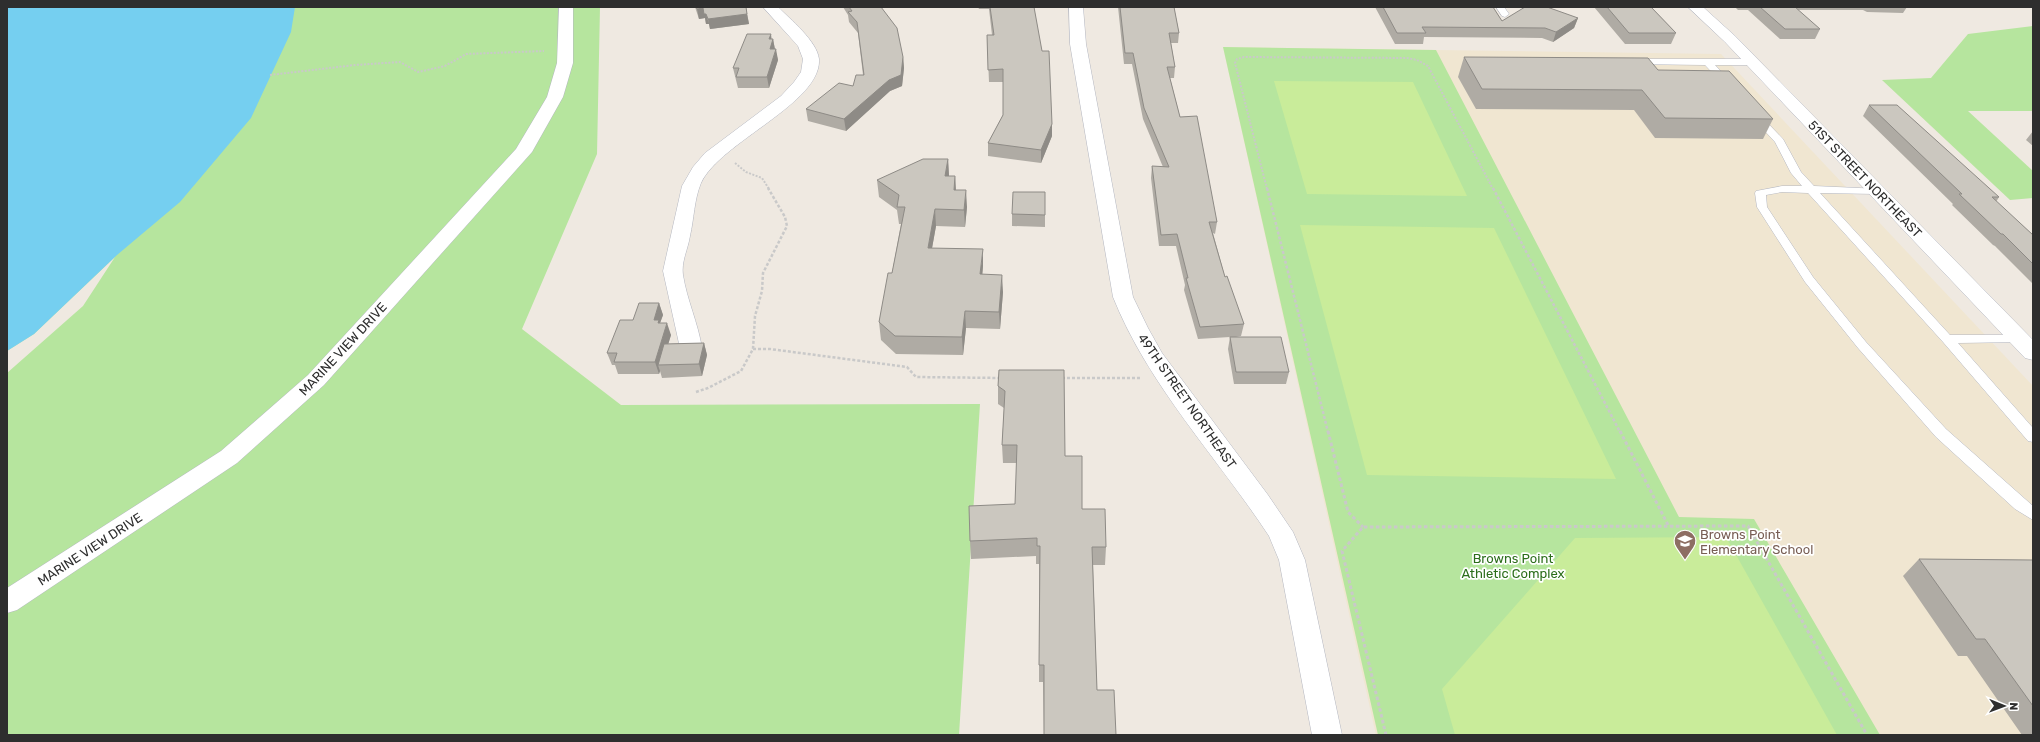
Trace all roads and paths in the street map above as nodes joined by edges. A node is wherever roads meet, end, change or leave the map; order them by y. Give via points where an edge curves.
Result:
1 (566, 7) edge
2 (770, 7) edge
3 (1076, 7) edge
4 (1695, 7) edge
5 (566, 52) junction
6 (1622, 62) edge
7 (1708, 62) junction
8 (1751, 62) junction
9 (270, 75) dead end
10 (1733, 90) edge
11 (1748, 107) edge
12 (719, 150) junction
13 (1813, 191) junction
14 (1877, 191) junction
15 (1947, 339) junction
16 (2028, 343) edge
17 (691, 348) edge
18 (753, 349) junction
19 (1004, 378) edge
20 (1060, 378) edge
21 (1168, 378) junction
22 (696, 392) dead end
23 (2033, 437) edge
24 (2033, 514) edge
25 (1363, 527) junction
26 (1668, 527) junction
27 (7, 602) edge
28 (1327, 735) edge
29 (1386, 735) edge
30 (1867, 735) edge

1 - 5 street, MARINE VIEW DRIVE
2 - 12 street via 807,49 811,60 808,72 797,88 773,110
3 - 21 street, 49TH STREET NORTHEAST via 1078,44 1123,297 1131,318
4 - 8 street, 51ST STREET NORTHEAST
5 - 9 path via 466,54 444,66 418,72 400,62
5 - 27 street, MARINE VIEW DRIVE via 555,97 523,152 316,380 229,457
6 - 7 lane
7 - 8 lane
7 - 10 lane
8 - 14 street, 51ST STREET NORTHEAST
11 - 13 lane via 1778,140 1796,173
12 - 17 street via 704,164 691,186 672,273 679,306 690,335
12 - 18 path via 746,172 762,178 785,217 787,226 763,273 762,291 755,316
13 - 14 lane
13 - 15 lane
13 - 24 lane via 1782,190 1760,193 1762,207 1809,279 1862,345 1941,432
14 - 16 street, 51ST STREET NORTHEAST
15 - 16 lane
15 - 23 lane
18 - 19 path via 907,366 916,377
18 - 22 path via 741,371
20 - 21 path
21 - 28 street, 49TH STREET NORTHEAST via 1280,532 1292,560
25 - 26 path
25 - 26 path via 1348,512 1235,64 1237,59 1244,57 1407,58 1428,66
25 - 29 path via 1342,551
26 - 30 path via 1748,526

